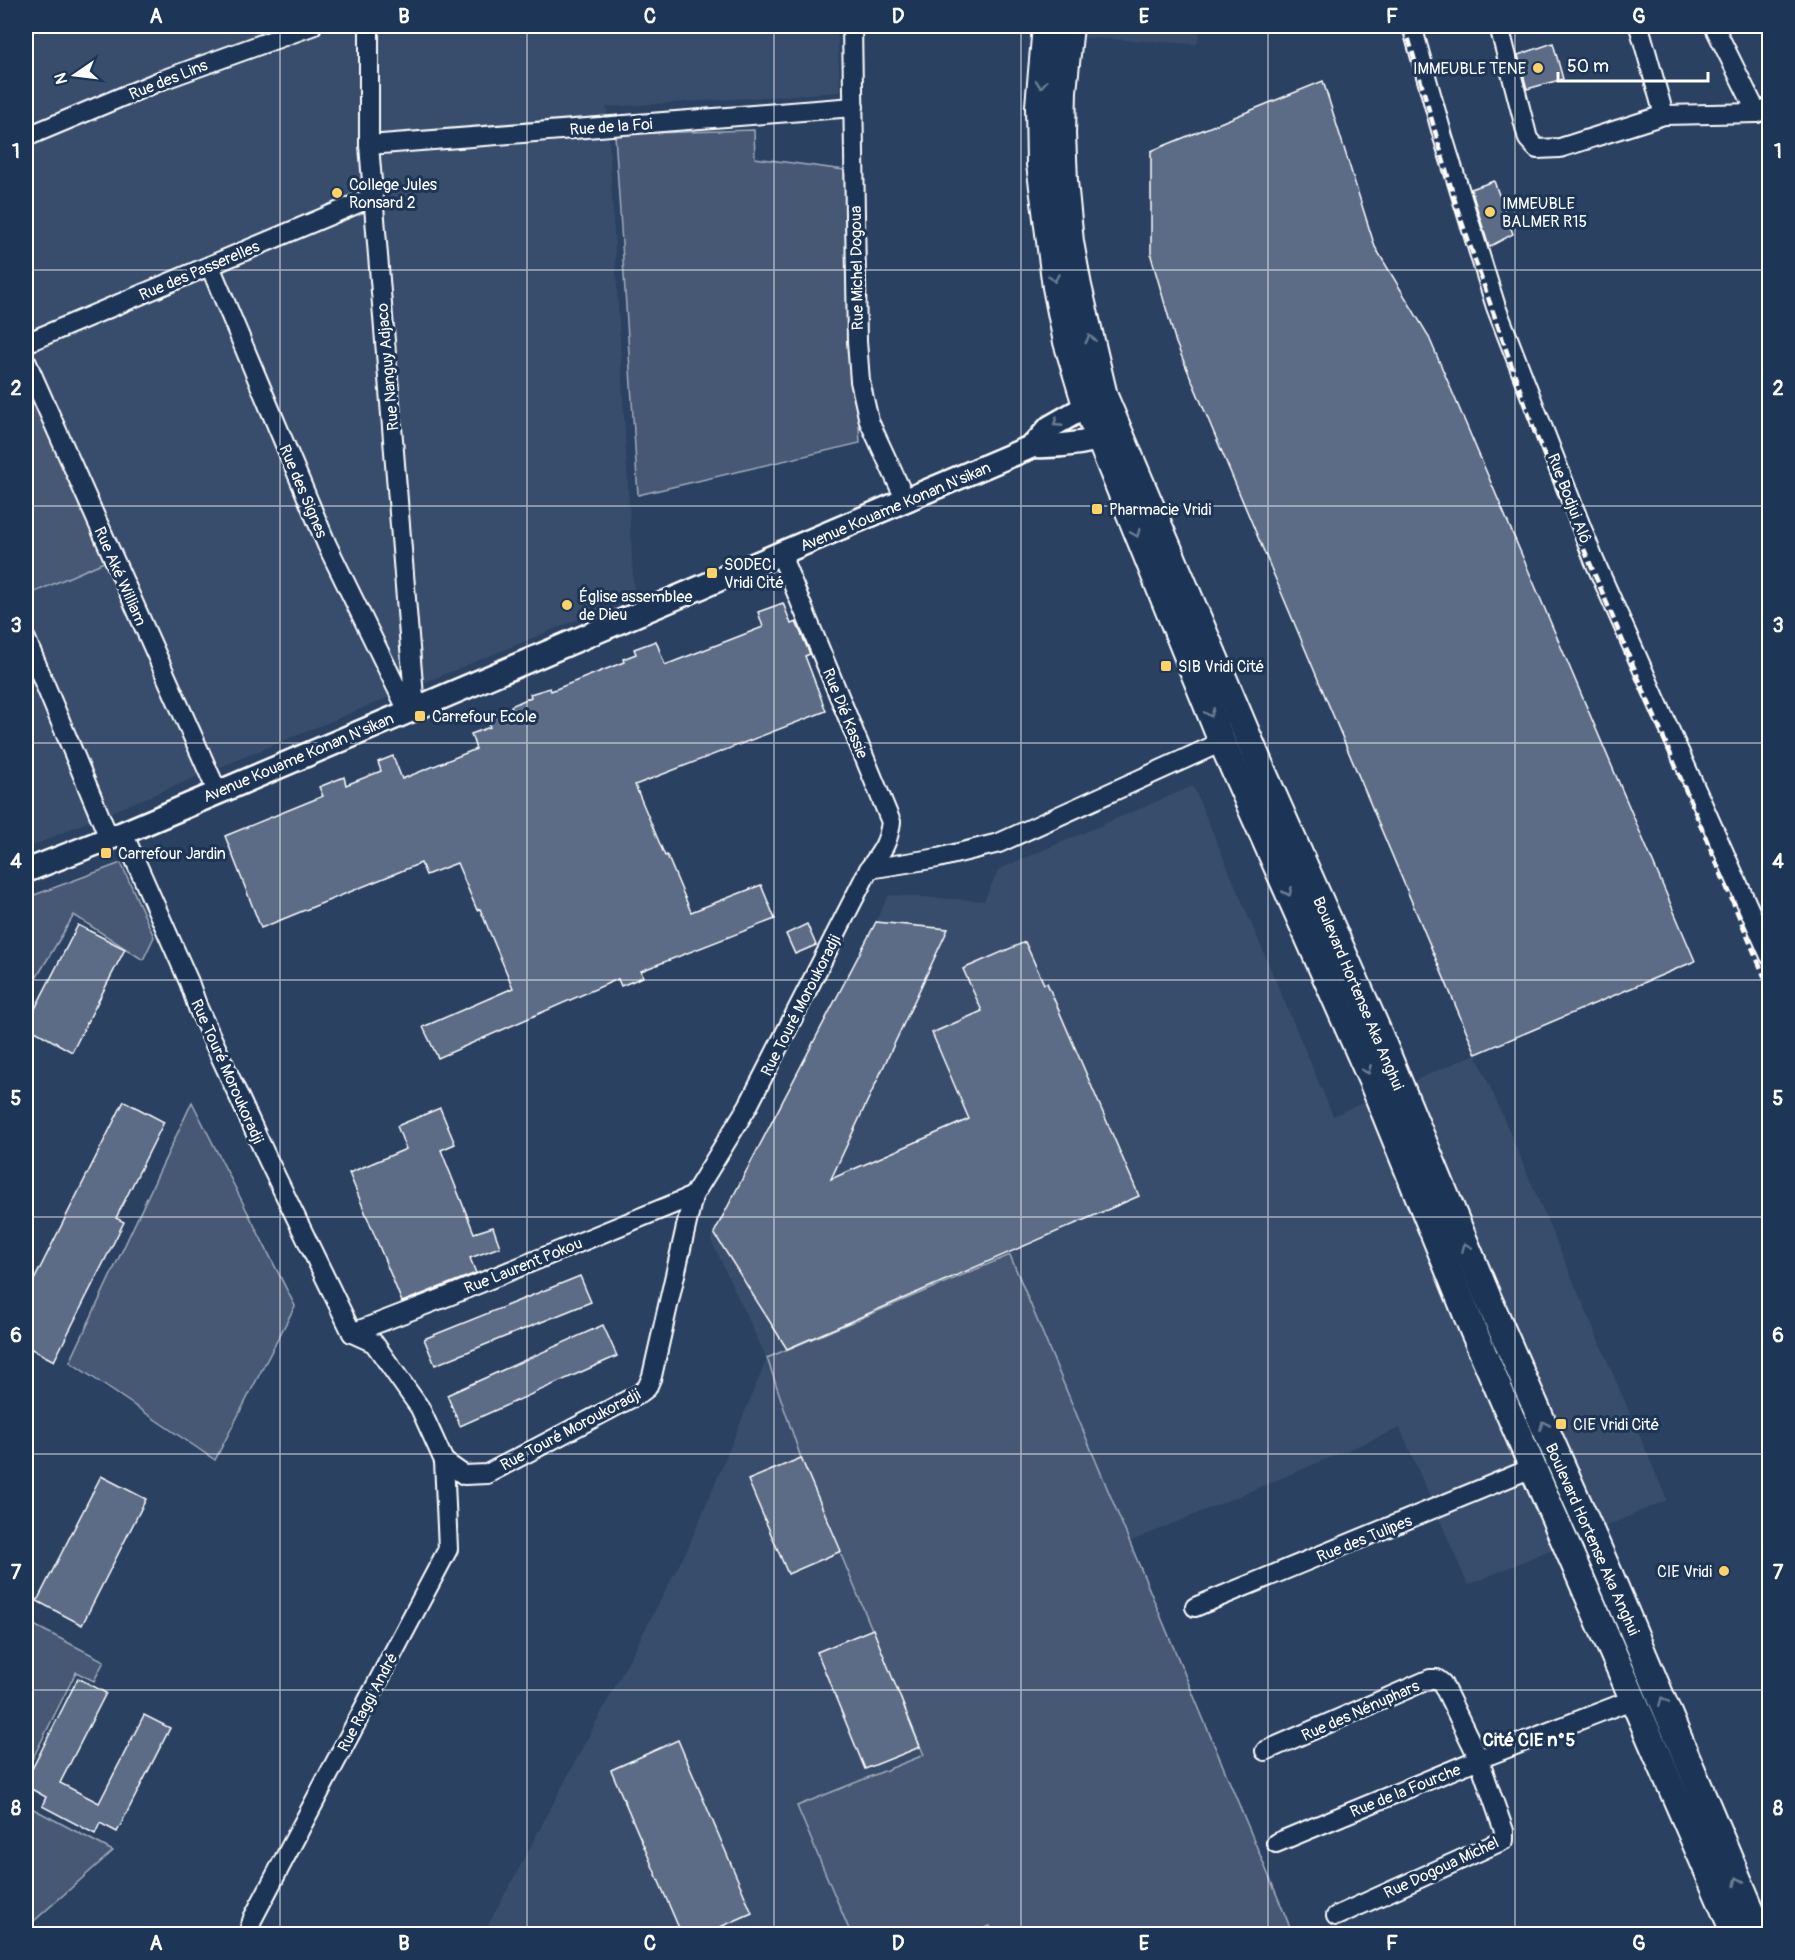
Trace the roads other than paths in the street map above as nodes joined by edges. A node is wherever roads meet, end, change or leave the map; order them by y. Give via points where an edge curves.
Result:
1 (312, 26) edge
2 (369, 26) edge
3 (852, 26) edge
4 (1046, 26) edge
5 (1070, 26) edge
6 (1413, 26) edge
7 (1499, 26) edge
8 (1639, 26) edge
9 (1714, 26) edge
10 (854, 108) junction
11 (1763, 110) edge
12 (1664, 115) junction
13 (26, 137) edge
14 (369, 145) junction
15 (373, 197) junction
16 (210, 266) junction
17 (26, 343) edge
18 (26, 361) edge
19 (1095, 401) junction
20 (1108, 436) junction
21 (1033, 446) junction
22 (906, 501) junction
23 (781, 555) junction
24 (26, 639) edge
25 (412, 710) junction
26 (1222, 742) junction
27 (217, 791) junction
28 (116, 835) junction
29 (869, 868) junction
30 (26, 871) edge
31 (1770, 956) edge
32 (693, 1196) junction
33 (352, 1333) junction
34 (444, 1461) junction
35 (1532, 1468) junction
36 (1195, 1608) dead end
37 (1634, 1699) junction
38 (1265, 1751) dead end
39 (1479, 1760) junction
40 (1276, 1843) dead end
41 (1336, 1916) dead end
42 (248, 1935) edge
43 (1735, 1935) edge
44 (1761, 1935) edge

1 - 13 street, Rue des Lins via 162,80
2 - 14 street, Rue Nanguy Adjaco
3 - 10 street, Rue Michel Dogoua
4 -> 19 main road, Boulevard Hortense Aka Anghui via 1039,106 1040,164 1056,287 1067,342
19 -> 5 main road, Boulevard Hortense Aka Anghui via 1065,192 1063,91
6 - 31 street, Rue Bodjui Alô via 1500,318 1594,560
7 - 12 street via 1528,139 1537,149 1560,148
8 - 12 street
9 - 11 street
10 - 14 street, Rue de la Foi
10 - 22 street, Rue Michel Dogoua via 860,381 869,421
11 - 12 street
14 - 15 street, Rue Nanguy Adjaco
15 - 16 street, Rue des Passerelles
15 - 25 street, Rue Nanguy Adjaco
16 - 17 street, Rue des Passerelles
16 - 25 street, Rue des Signes via 327,545
18 - 27 street, Rue Aké William
19 - 20 main road, Boulevard Hortense Aka Anghui
19 -> 21 street, Avenue Kouame Konan N'sikan via 1050,428
20 - 21 street, Avenue Kouame Konan N'sikan via 1058,447
20 -> 26 main road, Boulevard Hortense Aka Anghui
44 -> 20 main road, Boulevard Hortense Aka Anghui via 1375,1025
21 - 22 street, Avenue Kouame Konan N'sikan
22 - 23 street, Avenue Kouame Konan N'sikan
23 - 25 street, Avenue Kouame Konan N'sikan
23 - 29 street, Rue Dié Kassie via 891,822 889,839
24 - 28 street, Rue Touré Moroukoradji
25 - 27 street, Avenue Kouame Konan N'sikan
26 - 29 street via 999,843 938,858
26 -> 35 main road, Boulevard Hortense Aka Anghui via 1372,1081
27 - 28 street, Avenue Kouame Konan N'sikan
28 - 30 street, Avenue Kouame Konan N'sikan
28 - 33 street, Rue Touré Moroukoradji
29 - 32 street, Rue Touré Moroukoradji via 748,1106
32 - 33 street, Rue Laurent Pokou
32 - 34 street, Rue Touré Moroukoradji via 647,1388 487,1474 464,1475
33 - 34 street via 374,1343 392,1366 420,1408
34 - 42 street, Rue Raggi André via 448,1549 253,1918
35 - 36 street, Rue des Tulipes
35 - 37 main road, Boulevard Hortense Aka Anghui
37 - 39 street, Rue de la Fourche
37 - 43 main road, Boulevard Hortense Aka Anghui
38 - 39 street, Rue des Nénuphars via 1437,1679
39 - 40 street, Rue de la Fourche
39 - 41 street, Rue Dogoua Michel via 1504,1840

